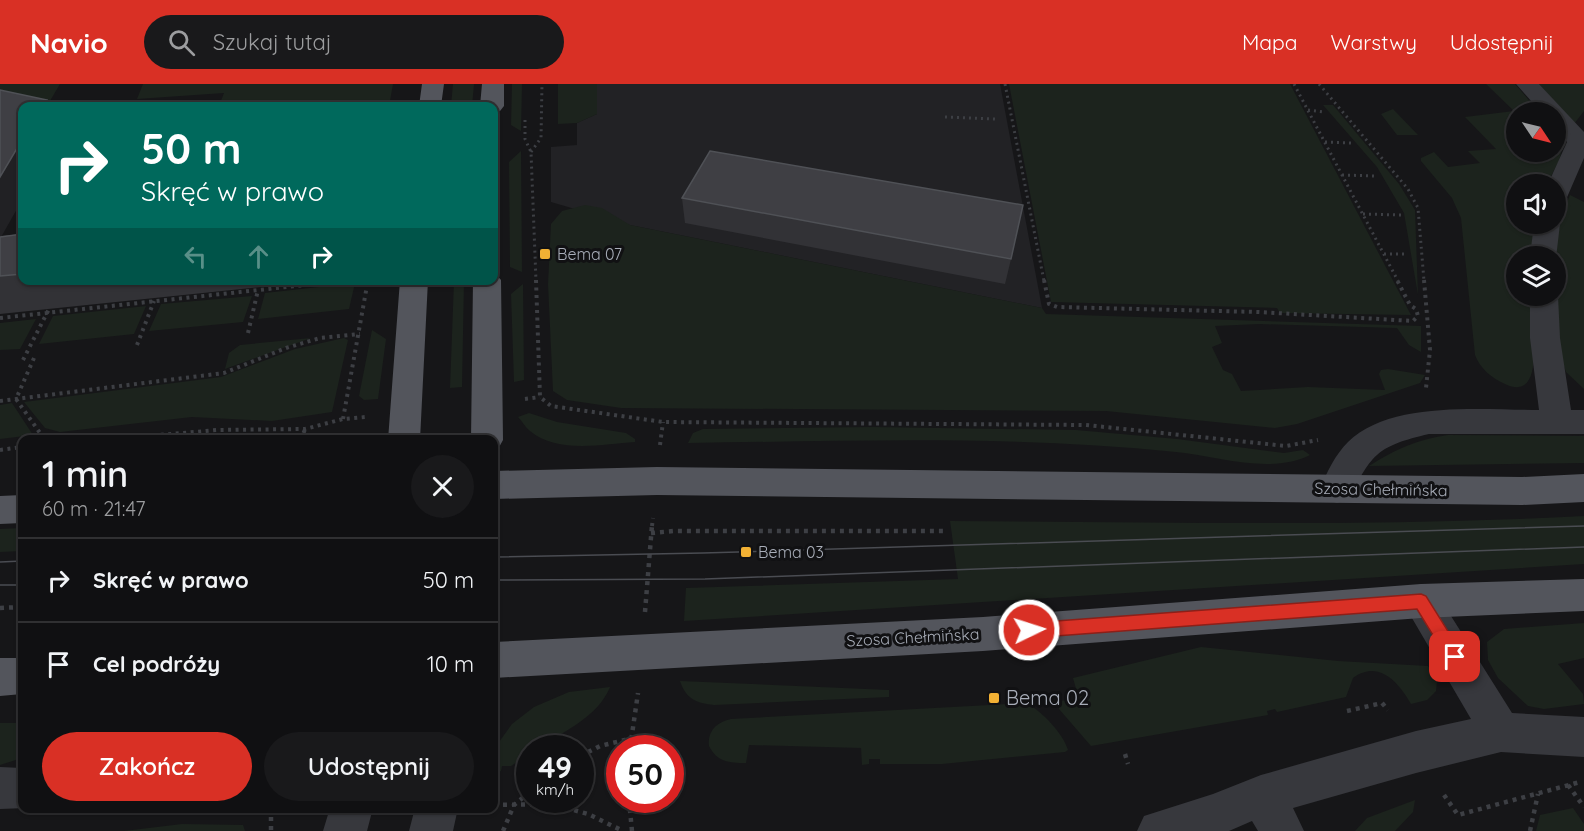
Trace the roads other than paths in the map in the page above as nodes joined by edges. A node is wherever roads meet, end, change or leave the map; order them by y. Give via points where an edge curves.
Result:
1 (433, 84) edge
2 (493, 84) edge
3 (1527, 84) edge
4 (431, 102) edge
5 (492, 102) edge
6 (1543, 102) edge
7 (1566, 127) edge
8 (1565, 174) edge
9 (414, 285) edge
10 (487, 285) edge
11 (1544, 306) edge
12 (1571, 422) edge
13 (404, 435) edge
14 (486, 435) edge
15 (498, 485) edge
16 (1584, 488) edge
17 (1337, 489) junction
18 (18, 509) edge
19 (0, 510) edge
20 (1584, 595) edge
21 (1421, 601) junction
22 (498, 660) edge
23 (18, 676) edge
24 (0, 677) edge
25 (1501, 732) junction
26 (1584, 737) edge
27 (0, 788) edge
28 (18, 789) edge
29 (350, 813) edge
30 (436, 813) edge
31 (1272, 814) edge
32 (345, 831) edge
33 (431, 831) edge
34 (1159, 831) edge

1 - 4 main road
2 - 5 main road
3 - 6 street
7 - 8 street via 1579,141
9 - 13 main road
10 - 14 main road
11 - 12 street via 1545,338
12 - 17 street via 1429,422 1407,427 1355,453 1344,468
15 - 17 main road, Szosa Chełmińska via 657,481
16 - 17 main road, Szosa Chełmińska
18 - 19 main road
20 - 21 main road, Szosa Chełmińska
21 - 22 main road, Szosa Chełmińska via 983,634
21 - 25 street
23 - 24 main road
25 - 26 street
25 - 31 street via 1416,752
27 - 28 street
29 - 32 street
30 - 33 street
31 - 34 street via 1213,816

